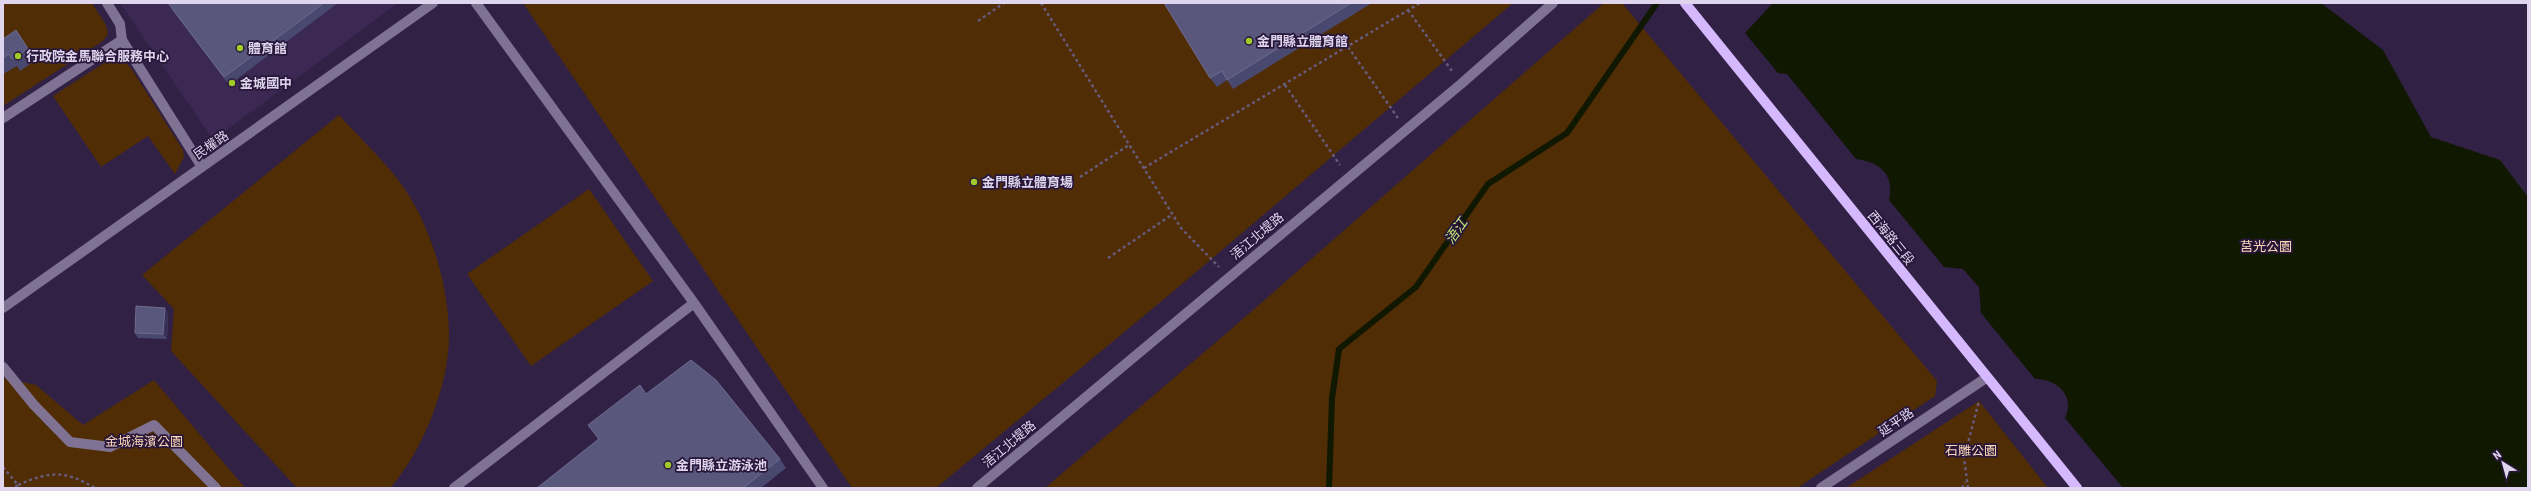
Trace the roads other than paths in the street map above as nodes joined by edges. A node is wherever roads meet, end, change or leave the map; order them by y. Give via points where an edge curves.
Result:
1 (107, 3) edge
2 (433, 3) edge
3 (476, 3) edge
4 (1553, 3) edge
5 (1685, 3) edge
6 (122, 40) junction
7 (3, 118) edge
8 (202, 168) junction
9 (694, 303) junction
10 (3, 308) edge
11 (3, 367) edge
12 (1986, 378) junction
13 (216, 488) edge
14 (454, 488) edge
15 (823, 488) edge
16 (977, 488) edge
17 (1821, 488) edge
18 (2077, 488) edge

1 - 6 street via 120,24
2 - 8 street, 民權路
3 - 9 street
4 - 16 street, 浯江北堤路 via 1461,84
5 - 12 main road, 西海路三段
6 - 7 street
6 - 8 street
8 - 10 street, 民權路
9 - 14 street
9 - 15 street
11 - 13 street via 34,405 70,442 110,447 154,425
12 - 17 street, 延平路
12 - 18 main road, 西海路三段

